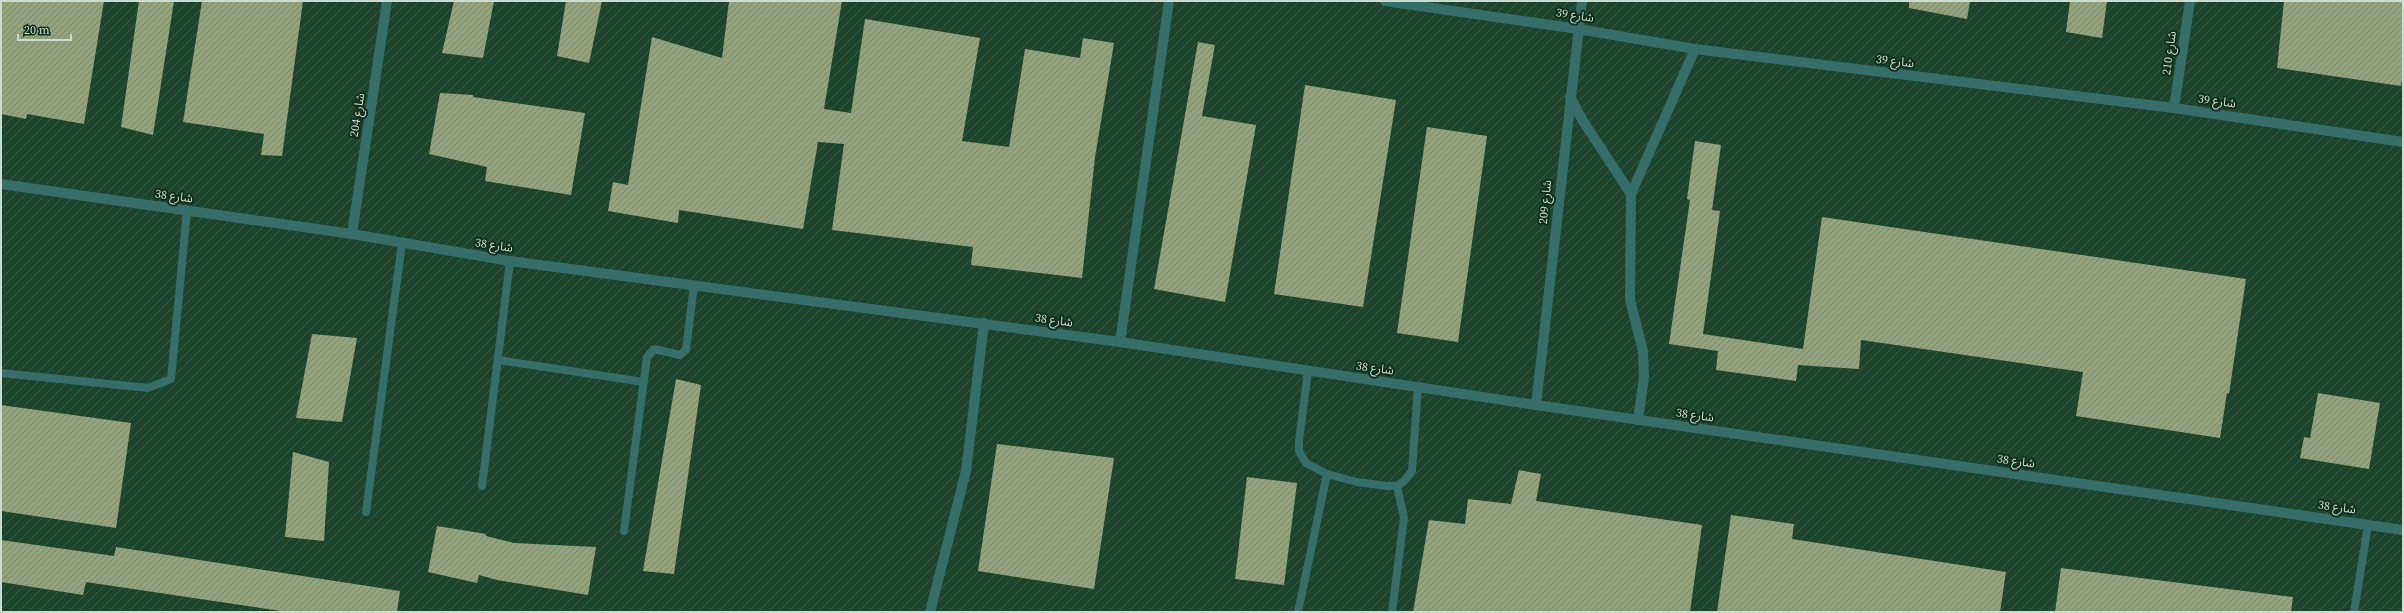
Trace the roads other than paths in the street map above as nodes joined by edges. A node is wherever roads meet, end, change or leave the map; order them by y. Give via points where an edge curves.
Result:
1 (387, 1) edge
2 (1169, 1) edge
3 (1385, 1) edge
4 (1582, 1) edge
5 (2190, 1) edge
6 (1578, 29) junction
7 (1695, 49) junction
8 (1570, 97) junction
9 (2174, 108) junction
10 (2403, 142) edge
11 (1, 184) edge
12 (1631, 194) junction
13 (187, 211) junction
14 (352, 234) junction
15 (402, 243) junction
16 (510, 261) junction
17 (694, 285) junction
18 (984, 323) junction
19 (1120, 342) junction
20 (498, 360) junction
21 (1308, 371) junction
22 (1, 373) edge
23 (644, 382) junction
24 (1418, 387) junction
25 (1536, 405) junction
26 (1638, 420) junction
27 (1327, 474) junction
28 (482, 486) dead end
29 (1397, 486) junction
30 (366, 512) dead end
31 (2368, 525) junction
32 (2403, 530) edge
33 (624, 531) dead end
34 (930, 612) edge
35 (1298, 612) edge
36 (1392, 612) edge
37 (2354, 612) edge

1 - 14 street, شارع 204
2 - 19 street
3 - 6 street, شارع 39
4 - 6 street, شارع 209
5 - 9 street, شارع 210
6 - 7 street, شارع 39
6 - 8 street, شارع 209
7 - 9 street, شارع 39
7 - 12 street
8 - 12 street
8 - 25 street, شارع 209
9 - 10 street, شارع 39
11 - 13 street, شارع 38
12 - 26 street via 1630,300 1643,351 1644,377
13 - 14 street, شارع 38
13 - 22 lane via 171,379 148,388
14 - 15 street, شارع 38
15 - 16 street, شارع 38
15 - 30 lane
16 - 17 street, شارع 38
16 - 20 lane
17 - 18 street, شارع 38
17 - 23 lane via 686,350 680,355 654,349 647,357
18 - 19 street, شارع 38
18 - 34 street via 966,471
19 - 21 street, شارع 38
20 - 23 lane
20 - 28 lane
21 - 24 street, شارع 38
21 - 27 lane via 1299,451 1306,463
23 - 33 lane
24 - 25 street, شارع 38
24 - 29 lane via 1412,471
25 - 26 street, شارع 38
26 - 31 street, شارع 38
27 - 29 lane via 1357,482
27 - 35 lane
29 - 36 lane via 1404,518
31 - 32 street, شارع 38
31 - 37 lane

